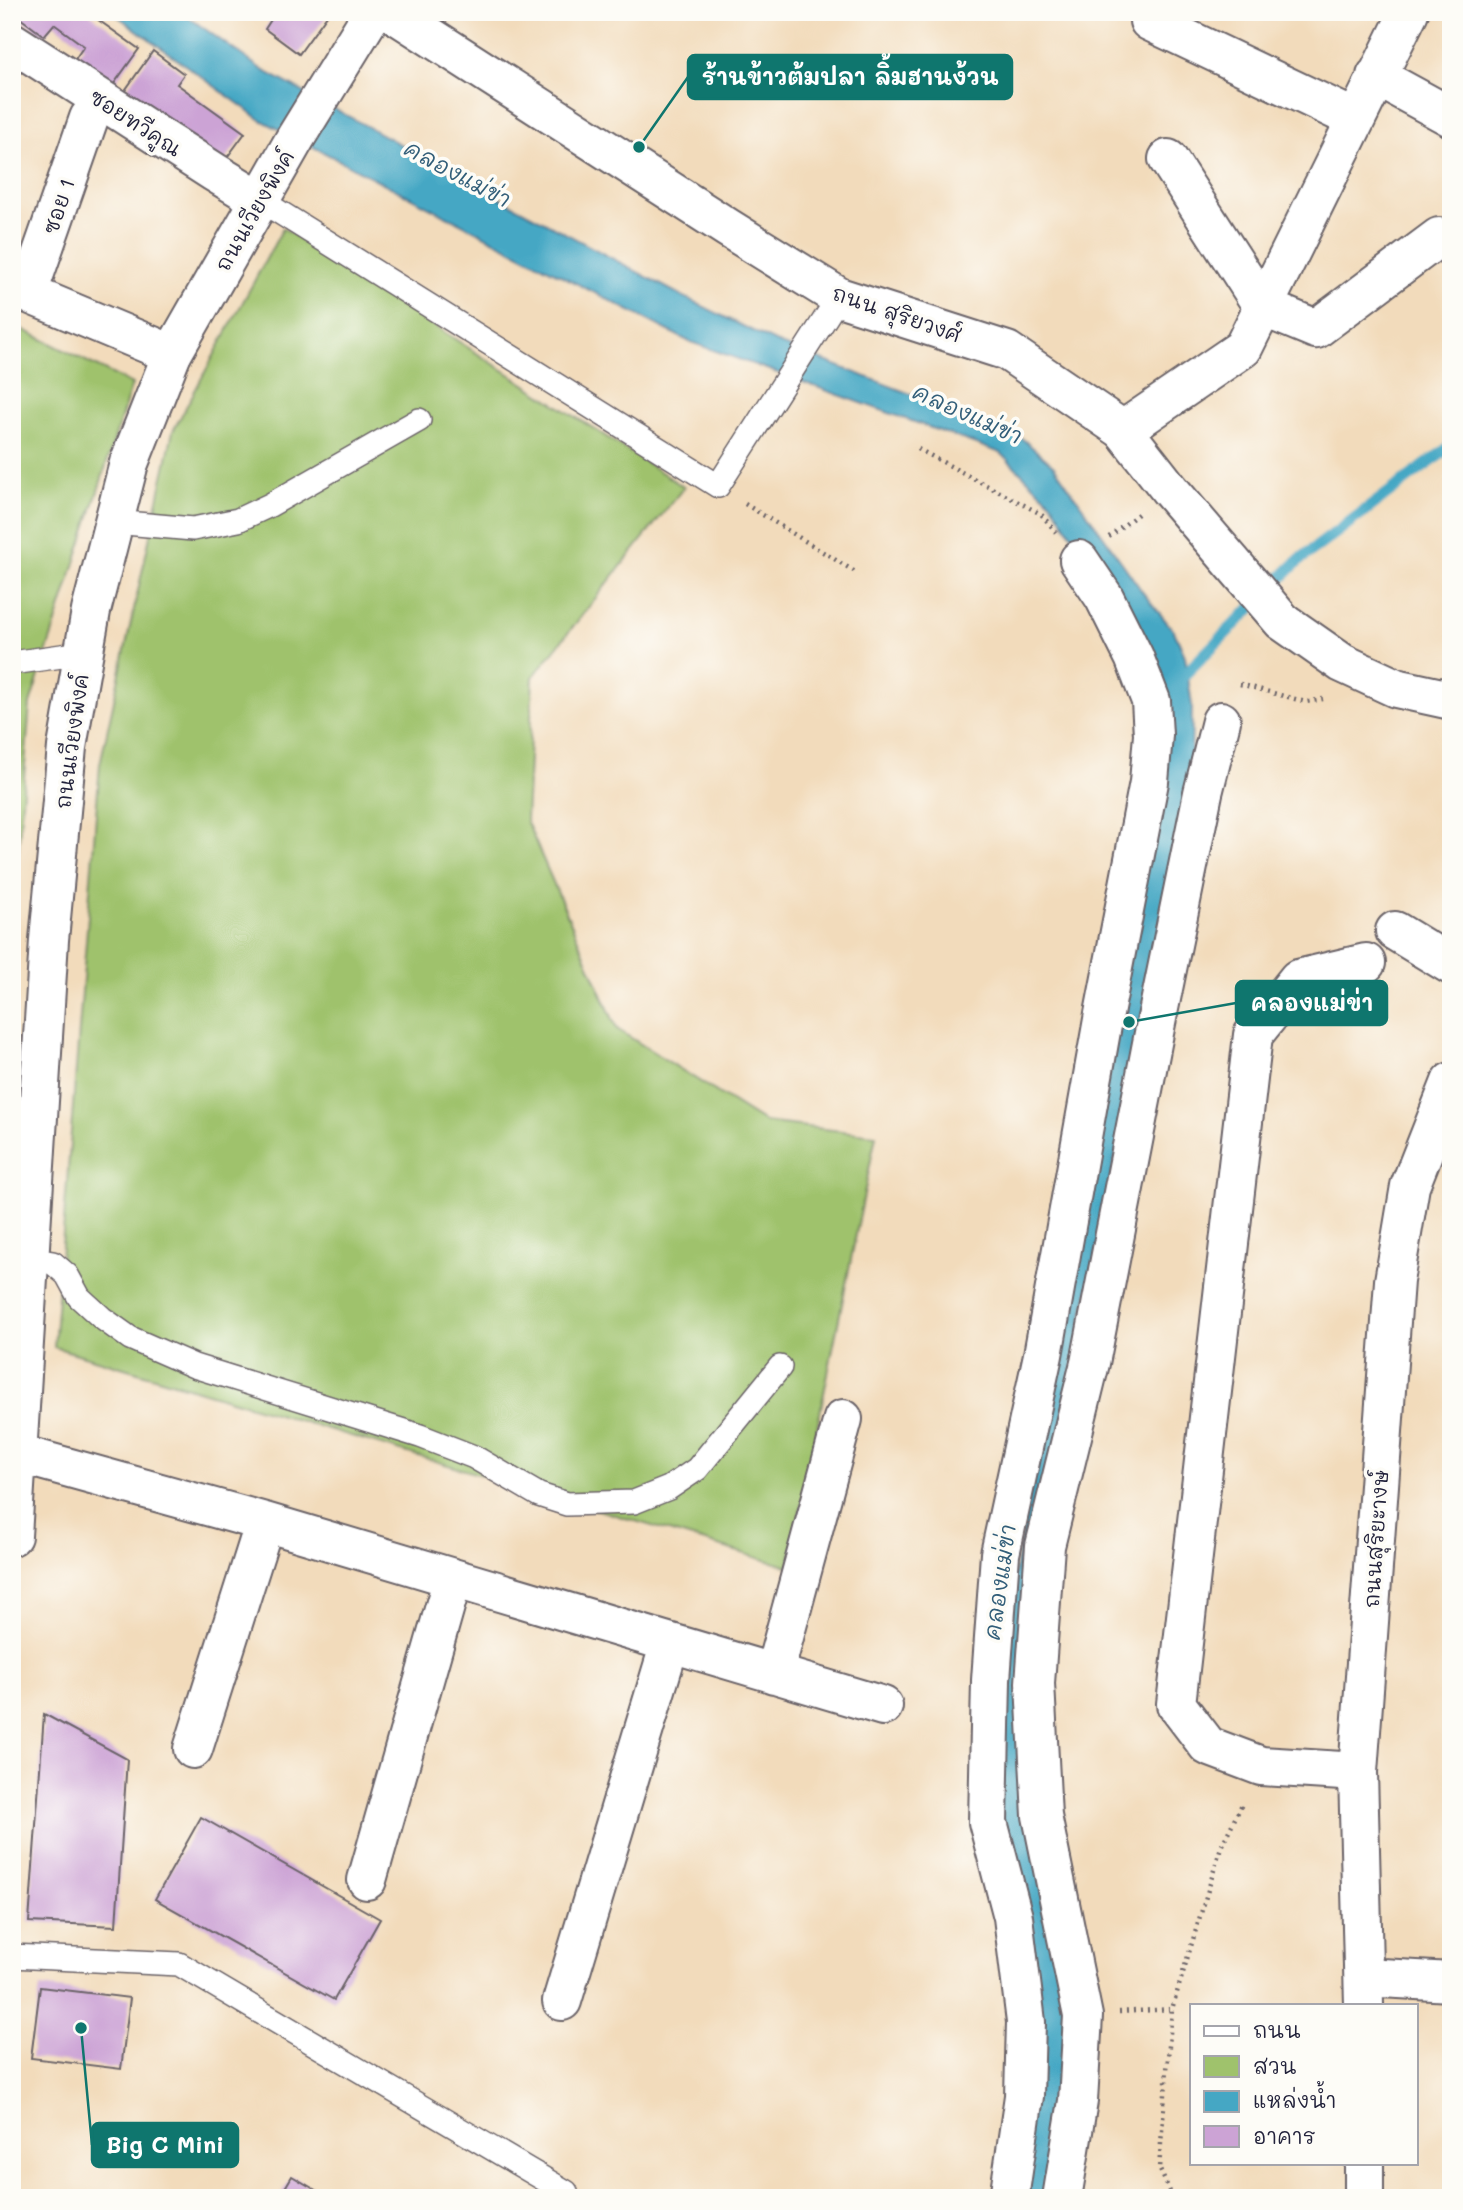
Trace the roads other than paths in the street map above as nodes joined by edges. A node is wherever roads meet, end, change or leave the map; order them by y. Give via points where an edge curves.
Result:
1 (373, 12) edge
2 (392, 12) edge
3 (1409, 12) edge
4 (1149, 21) dead end
5 (12, 42) edge
6 (1376, 76) junction
7 (1451, 117) edge
8 (89, 118) dead end
9 (1355, 119) junction
10 (1168, 159) dead end
11 (260, 200) junction
12 (1439, 237) dead end
13 (20, 290) edge
14 (839, 297) junction
15 (1263, 307) junction
16 (172, 354) junction
17 (419, 420) dead end
18 (1123, 430) junction
19 (114, 522) junction
20 (1079, 560) road end
21 (83, 653) junction
22 (12, 663) edge
23 (1451, 700) edge
24 (1221, 722) dead end
25 (1395, 931) dead end
26 (1366, 963) dead end
27 (1451, 965) edge
28 (1451, 1082) edge
29 (22, 1206) edge
30 (29, 1259) junction
31 (780, 1367) dead end
32 (843, 1419) dead end
33 (15, 1452) edge
34 (265, 1521) junction
35 (12, 1536) edge
36 (453, 1578) junction
37 (670, 1643) junction
38 (774, 1674) junction
39 (883, 1706) dead end
40 (193, 1749) dead end
41 (1359, 1772) junction
42 (367, 1880) dead end
43 (12, 1956) edge
44 (1451, 1982) edge
45 (1364, 1991) edge
46 (562, 2001) dead end
47 (1364, 2164) edge
48 (566, 2192) dead end
49 (1009, 2198) edge
50 (1062, 2198) edge
51 (1364, 2198) edge

1 - 11 street, ถนนเวียงพิงค์
2 - 14 street, ถนน สุริยวงศ์
3 - 6 street
4 - 9 street
5 - 11 street, ซอยทวีคูณ
6 - 7 street
6 - 9 street
8 - 13 street, ซอย 1
9 - 15 street
10 - 15 street
11 - 14 lane via 718,486
11 - 16 street, ถนนเวียงพิงค์
12 - 15 street via 1316,330
13 - 16 street
14 - 18 street, ถนน สุริยวงศ์ via 1007,351
15 - 18 street via 1243,348
16 - 19 street, ถนนเวียงพิงค์ via 129,463
17 - 19 lane via 238,520 193,529
18 - 23 street, ถนน สุริยวงศ์ via 1282,621 1342,663 1396,688
19 - 21 street, ถนนเวียงพิงค์
20 - 49 street via 1134,657 1151,701 1153,734 1149,782 1043,1354 1000,1554 988,1822 1013,1917 1026,2022 1024,2096
21 - 22 lane
21 - 29 street, ถนนเวียงพิงค์ via 67,747
24 - 50 street via 1090,1363 1045,1546 1035,1683 1042,1816 1083,2016 1078,2101
25 - 27 street
26 - 41 street via 1298,979 1253,1035 1176,1704 1208,1746 1261,1766
28 - 41 street, ถนนสุริยะางษ์ via 1410,1186 1394,1281
29 - 30 street, ถนนเวียงพิงค์
30 - 31 lane via 53,1263 67,1275 79,1297 130,1338 194,1366 420,1436 474,1457 539,1495 567,1504 634,1502 669,1488 697,1469
30 - 33 street, ถนนเวียงพิงค์
32 - 38 street
33 - 34 street
33 - 35 street, ถนนเวียงพิงค์
34 - 36 street
34 - 40 street
36 - 37 street
36 - 42 street
37 - 38 street
37 - 46 street
38 - 39 street
41 - 45 street, ถนนสุริยะางษ์
43 - 48 lane via 179,1964
44 - 45 street
47 - 51 street

